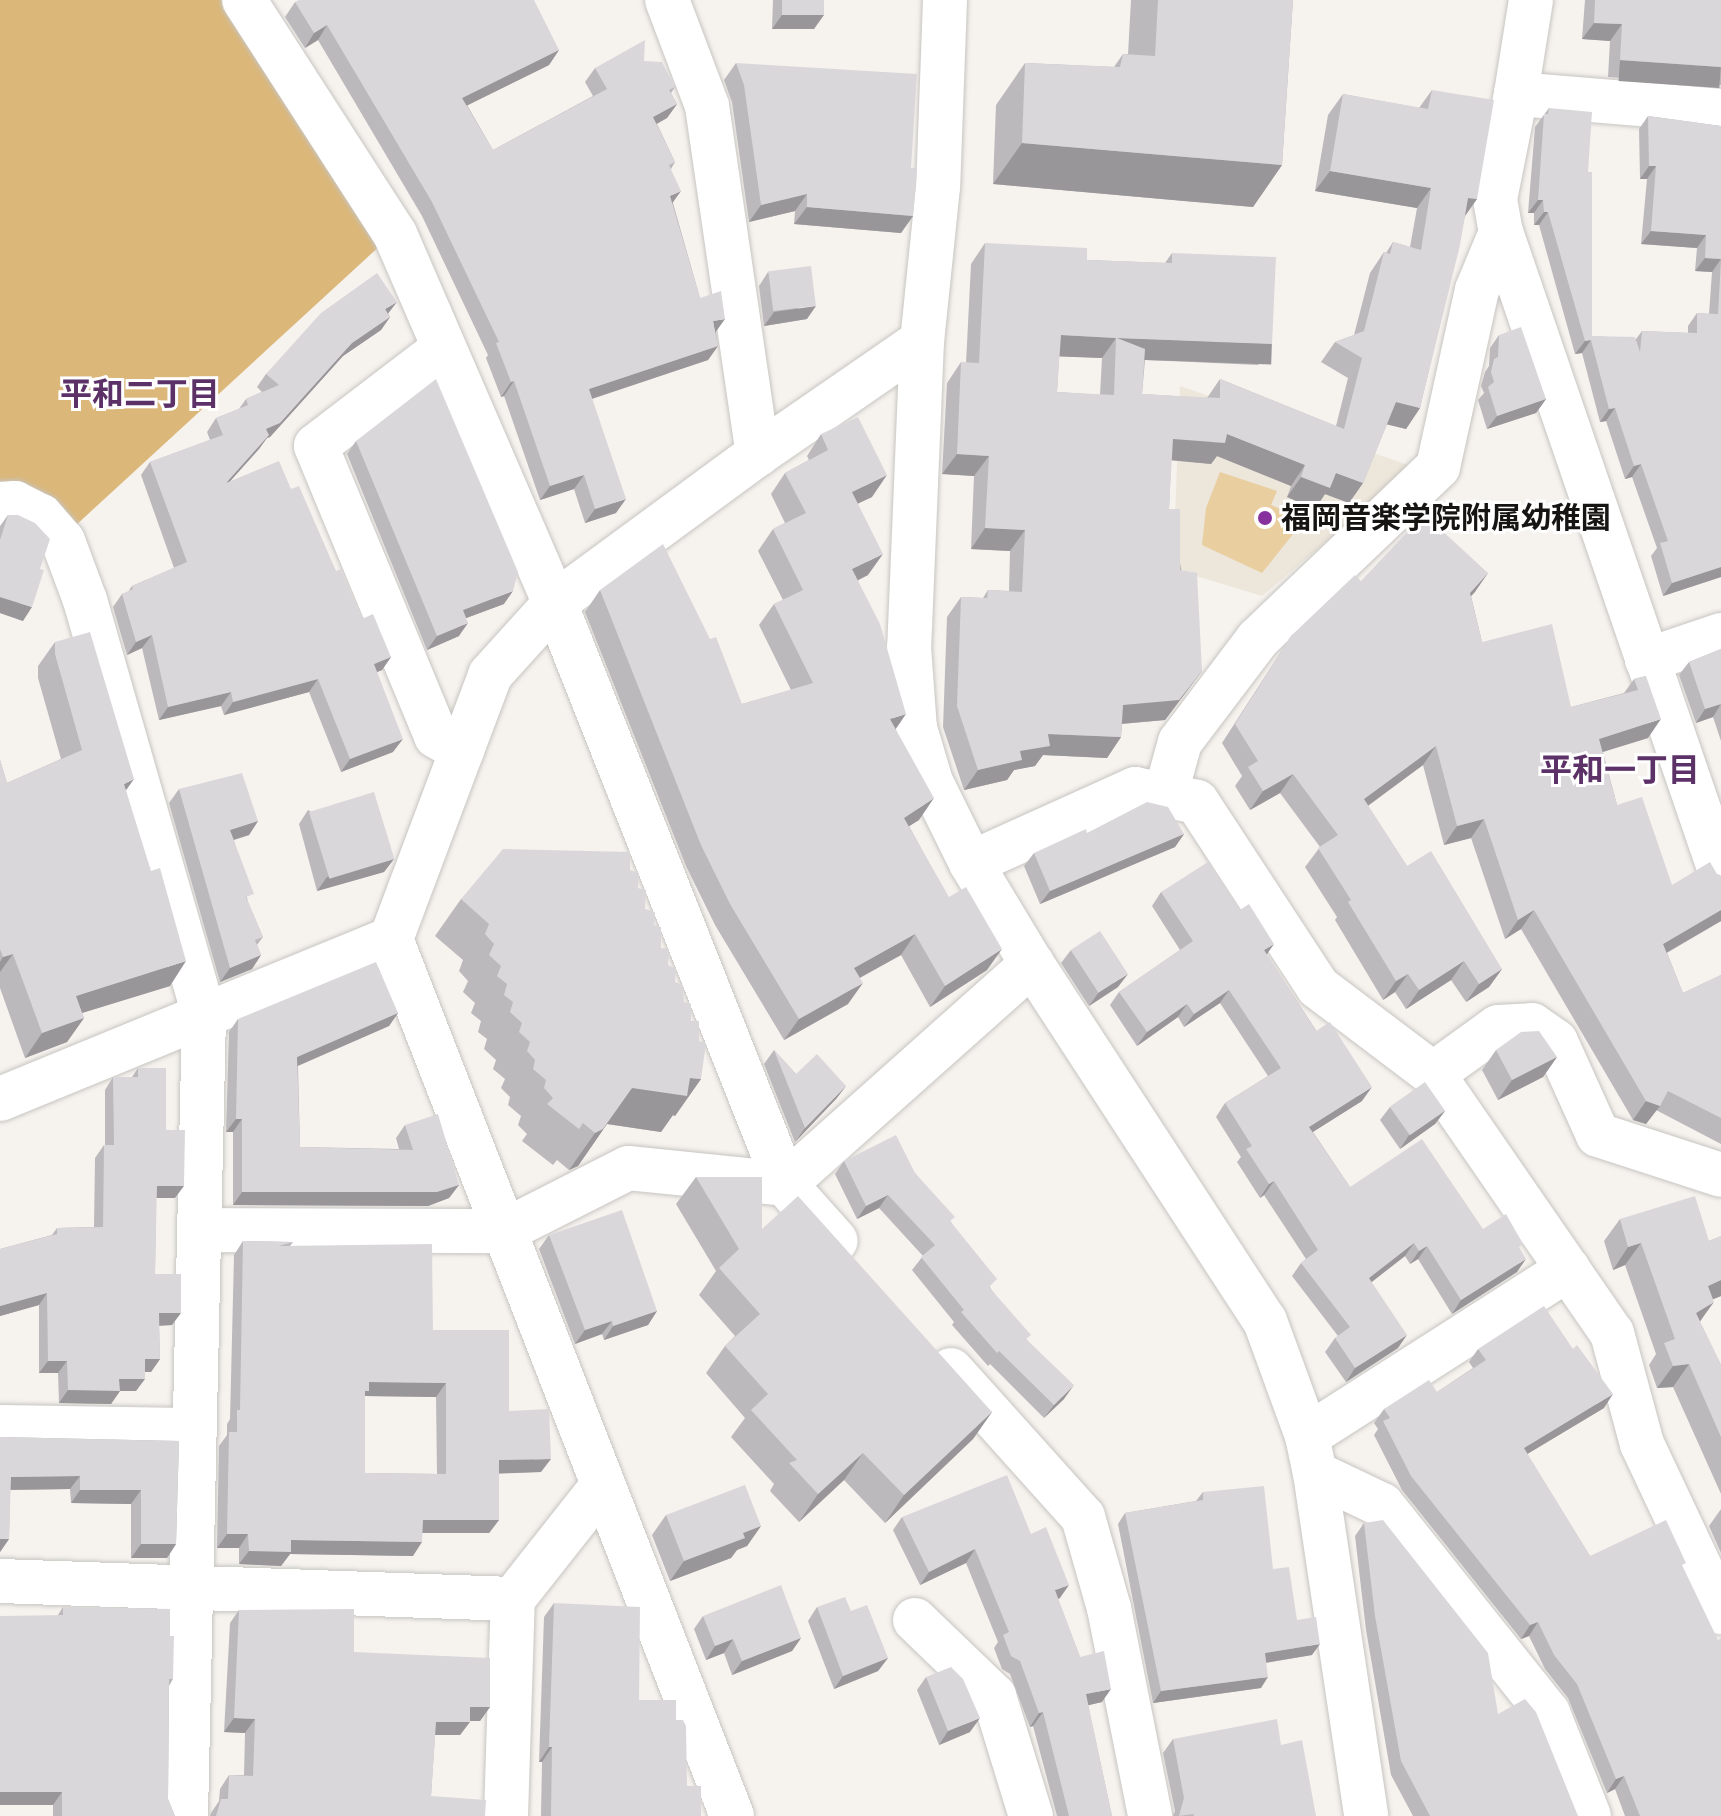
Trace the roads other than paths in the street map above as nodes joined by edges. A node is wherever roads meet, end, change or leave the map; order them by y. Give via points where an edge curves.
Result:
1 (244, 0) edge
2 (667, 0) edge
3 (945, 0) edge
4 (1531, 0) edge
5 (1516, 94) junction
6 (1721, 111) edge
7 (1501, 232) junction
8 (922, 341) junction
9 (444, 348) junction
10 (758, 454) junction
11 (0, 504) edge
12 (555, 603) junction
13 (1721, 635) edge
14 (1647, 660) junction
15 (462, 751) junction
16 (1165, 796) junction
17 (971, 863) junction
18 (1721, 874) edge
19 (391, 939) junction
20 (1032, 964) junction
21 (204, 1015) junction
22 (1433, 1074) junction
23 (0, 1099) edge
24 (1721, 1175) edge
25 (785, 1184) junction
26 (199, 1230) junction
27 (504, 1231) junction
28 (860, 1267) edge
29 (1568, 1269) junction
30 (924, 1339) edge
31 (0, 1427) edge
32 (194, 1430) junction
33 (1311, 1454) junction
34 (603, 1485) junction
35 (0, 1581) edge
36 (191, 1588) junction
37 (513, 1599) junction
38 (1721, 1612) edge
39 (915, 1620) dead end
40 (186, 1816) edge
41 (506, 1816) edge
42 (732, 1816) edge
43 (1031, 1816) edge
44 (1150, 1816) edge
45 (1366, 1816) edge
46 (1589, 1816) edge

1 - 9 street via 395,234
2 - 10 street via 707,106
3 - 8 street via 938,187
4 - 5 street
5 - 6 street
5 - 7 street via 1495,199
7 - 14 street
7 - 16 street via 1477,290 1438,467 1258,639 1180,742
8 - 10 street
8 - 17 street via 909,647 915,728 931,782
9 - 12 street
9 - 15 street via 316,446 436,736
10 - 12 street
11 - 21 street via 15,503 41,516 63,541 85,600
12 - 15 street via 490,675
12 - 25 street
13 - 14 street
14 - 18 street
15 - 19 street
16 - 17 street via 1135,789
16 - 22 street via 1197,802 1318,987
17 - 20 street
19 - 21 street
19 - 27 street
20 - 25 street
20 - 33 street via 1265,1321
21 - 23 street
21 - 26 street
22 - 24 street via 1498,1027 1532,1025 1556,1042 1598,1135
22 - 29 street
25 - 27 street via 628,1168
25 - 28 street
26 - 27 street
26 - 32 street
27 - 34 street
29 - 33 street
29 - 38 street via 1612,1333 1642,1444
30 - 44 street via 1083,1517 1109,1608
31 - 32 street
32 - 36 street
33 - 45 street
33 - 46 street via 1382,1505 1548,1713
34 - 37 street
34 - 42 street
35 - 36 street
36 - 37 street
36 - 40 street
37 - 41 street
39 - 43 street via 994,1696

